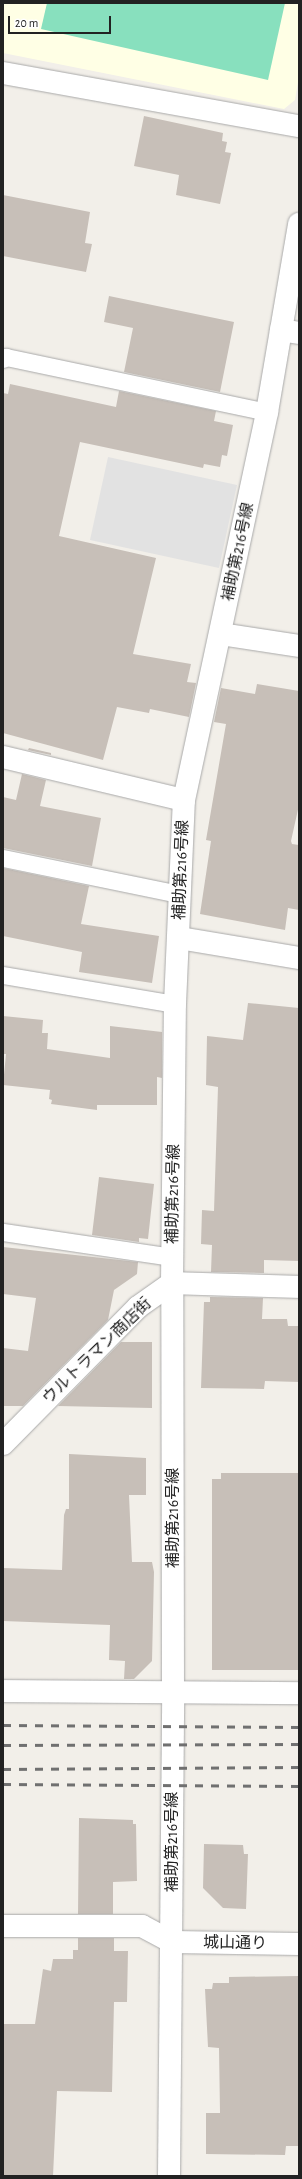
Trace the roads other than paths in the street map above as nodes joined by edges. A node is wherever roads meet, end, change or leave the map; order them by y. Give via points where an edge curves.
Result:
1 (3, 73) edge
2 (299, 126) edge
3 (299, 224) edge
4 (290, 331) edge
5 (3, 359) edge
6 (267, 412) junction
7 (221, 634) junction
8 (299, 646) edge
9 (3, 757) edge
10 (184, 800) junction
11 (3, 858) edge
12 (179, 894) junction
13 (179, 938) junction
14 (299, 958) edge
15 (3, 974) edge
16 (175, 1004) junction
17 (3, 1232) edge
18 (172, 1258) junction
19 (172, 1283) junction
20 (299, 1287) edge
21 (3, 1444) edge
22 (3, 1691) edge
23 (173, 1692) junction
24 (299, 1693) edge
25 (3, 1926) edge
26 (172, 1942) junction
27 (299, 1944) edge
28 (169, 2176) edge

1 - 2 street
3 - 4 street, 補助第216号線
4 - 6 street, 補助第216号線
5 - 6 lane via 6,357
6 - 7 street, 補助第216号線
7 - 8 street
7 - 10 street, 補助第216号線
9 - 10 street
10 - 12 street, 補助第216号線
11 - 12 lane
12 - 13 street, 補助第216号線
13 - 14 street
13 - 16 street, 補助第216号線
15 - 16 lane
16 - 18 street, 補助第216号線
17 - 18 lane
18 - 19 street, 補助第216号線
19 - 20 street
19 - 21 street, ウルトラマン商店街 via 138,1307
19 - 23 street, 補助第216号線
22 - 23 street
23 - 24 street
23 - 26 street, 補助第216号線
25 - 26 street via 142,1926
26 - 27 street, 城山通り
26 - 28 street, 補助第216号線

